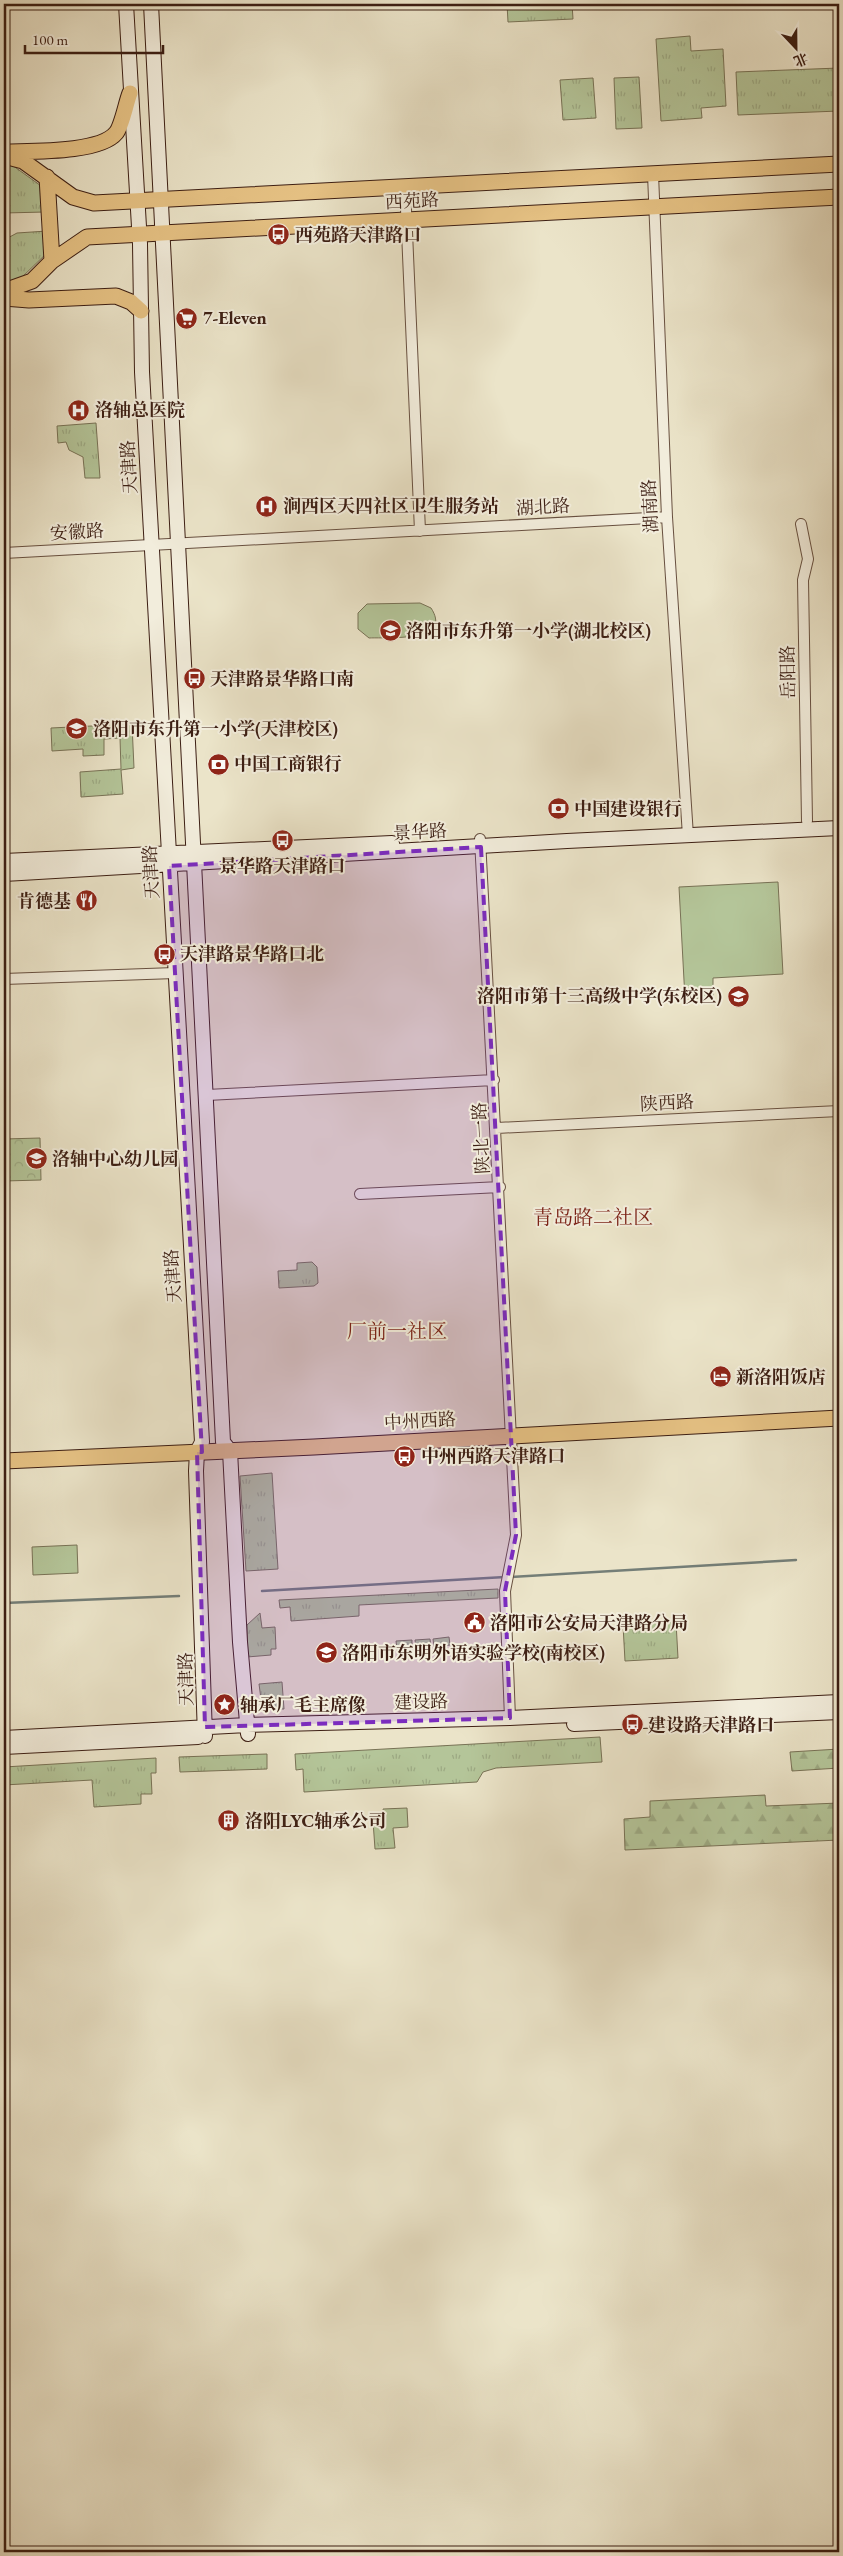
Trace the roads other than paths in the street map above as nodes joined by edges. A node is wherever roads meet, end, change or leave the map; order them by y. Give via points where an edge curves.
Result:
1 (126, 4) edge
2 (151, 4) edge
3 (130, 93) junction
4 (4, 152) edge
5 (4, 156) edge
6 (839, 164) edge
7 (653, 174) junction
8 (47, 177) junction
9 (405, 186) junction
10 (839, 197) edge
11 (160, 200) junction
12 (137, 201) junction
13 (654, 207) junction
14 (407, 220) junction
15 (162, 233) junction
16 (138, 234) junction
17 (52, 261) junction
18 (4, 291) edge
19 (4, 298) edge
20 (140, 311) junction
21 (667, 517) junction
22 (801, 524) dead end
23 (420, 531) junction
24 (179, 542) junction
25 (152, 544) junction
26 (4, 552) edge
27 (839, 820) edge
28 (807, 821) junction
29 (839, 828) edge
30 (688, 832) junction
31 (481, 843) junction
32 (195, 858) junction
33 (169, 860) junction
34 (4, 861) edge
35 (4, 874) edge
36 (174, 973) junction
37 (4, 979) edge
38 (494, 1080) junction
39 (207, 1095) junction
40 (839, 1110) edge
41 (497, 1128) junction
42 (500, 1187) junction
43 (360, 1194) dead end
44 (839, 1409) edge
45 (839, 1418) edge
46 (512, 1431) junction
47 (227, 1446) junction
48 (199, 1447) junction
49 (4, 1452) edge
50 (4, 1461) edge
51 (839, 1702) edge
52 (839, 1712) edge
53 (510, 1718) junction
54 (248, 1730) junction
55 (205, 1732) junction
56 (4, 1738) edge
57 (4, 1747) edge

1 - 3 main road, 天津路
2 - 11 main road
3 - 4 main road via 116,133 106,140 92,146
3 - 12 main road, 天津路
5 - 8 main road, 西苑路 via 23,161
6 - 7 main road, 西苑路
7 - 9 main road, 西苑路
7 - 13 street, 湖南路
8 - 12 main road, 西苑路 via 73,197 94,202
8 - 17 main road
9 - 11 main road, 西苑路
9 - 14 street
10 - 13 main road, 西苑路
11 - 12 main road, 西苑路
11 - 15 main road
12 - 16 main road, 天津路
13 - 14 main road, 西苑路
13 - 21 street, 湖南路
14 - 15 main road, 西苑路
14 - 23 street
15 - 16 main road, 西苑路
15 - 24 main road
16 - 17 main road, 西苑路 via 87,237
16 - 20 main road, 天津路
17 - 18 main road, 西苑路 via 32,281
19 - 20 main road via 116,296 132,302
20 - 25 main road, 天津路
21 - 23 street, 湖北路
21 - 30 street, 湖南路
22 - 28 street, 岳阳路 via 808,559 803,580
23 - 24 street, 湖北路
24 - 25 street, 湖北路
24 - 32 main road
25 - 26 street, 安徽路
25 - 33 main road, 天津路
27 - 28 main road, 景华路
28 - 30 main road, 景华路
29 - 30 main road, 景华路
30 - 31 main road, 景华路
31 - 32 main road, 景华路
31 - 38 street, 陕北一路
32 - 33 main road, 景华路
32 - 39 main road
33 - 34 main road, 景华路
33 - 35 main road, 景华路
33 - 36 main road, 天津路
36 - 37 street
36 - 48 main road, 天津路
38 - 39 street
38 - 41 street, 陕北一路
39 - 47 main road
40 - 41 street, 陕西路
41 - 42 street, 陕北一路
42 - 43 street
42 - 46 street, 陕北一路
44 - 46 main road, 中州西路
45 - 46 main road, 中州西路
46 - 47 main road, 中州西路
46 - 53 street, 陕北一路 via 516,1535 505,1591
47 - 48 main road, 中州西路
47 - 54 main road
48 - 49 main road, 中州西路
48 - 50 main road, 中州西路
48 - 55 main road, 天津路
51 - 53 main road, 建设路
52 - 54 main road, 建设路 via 611,1723
53 - 54 main road, 建设路
54 - 55 main road, 建设路
55 - 56 main road, 建设路
55 - 57 main road, 建设路

